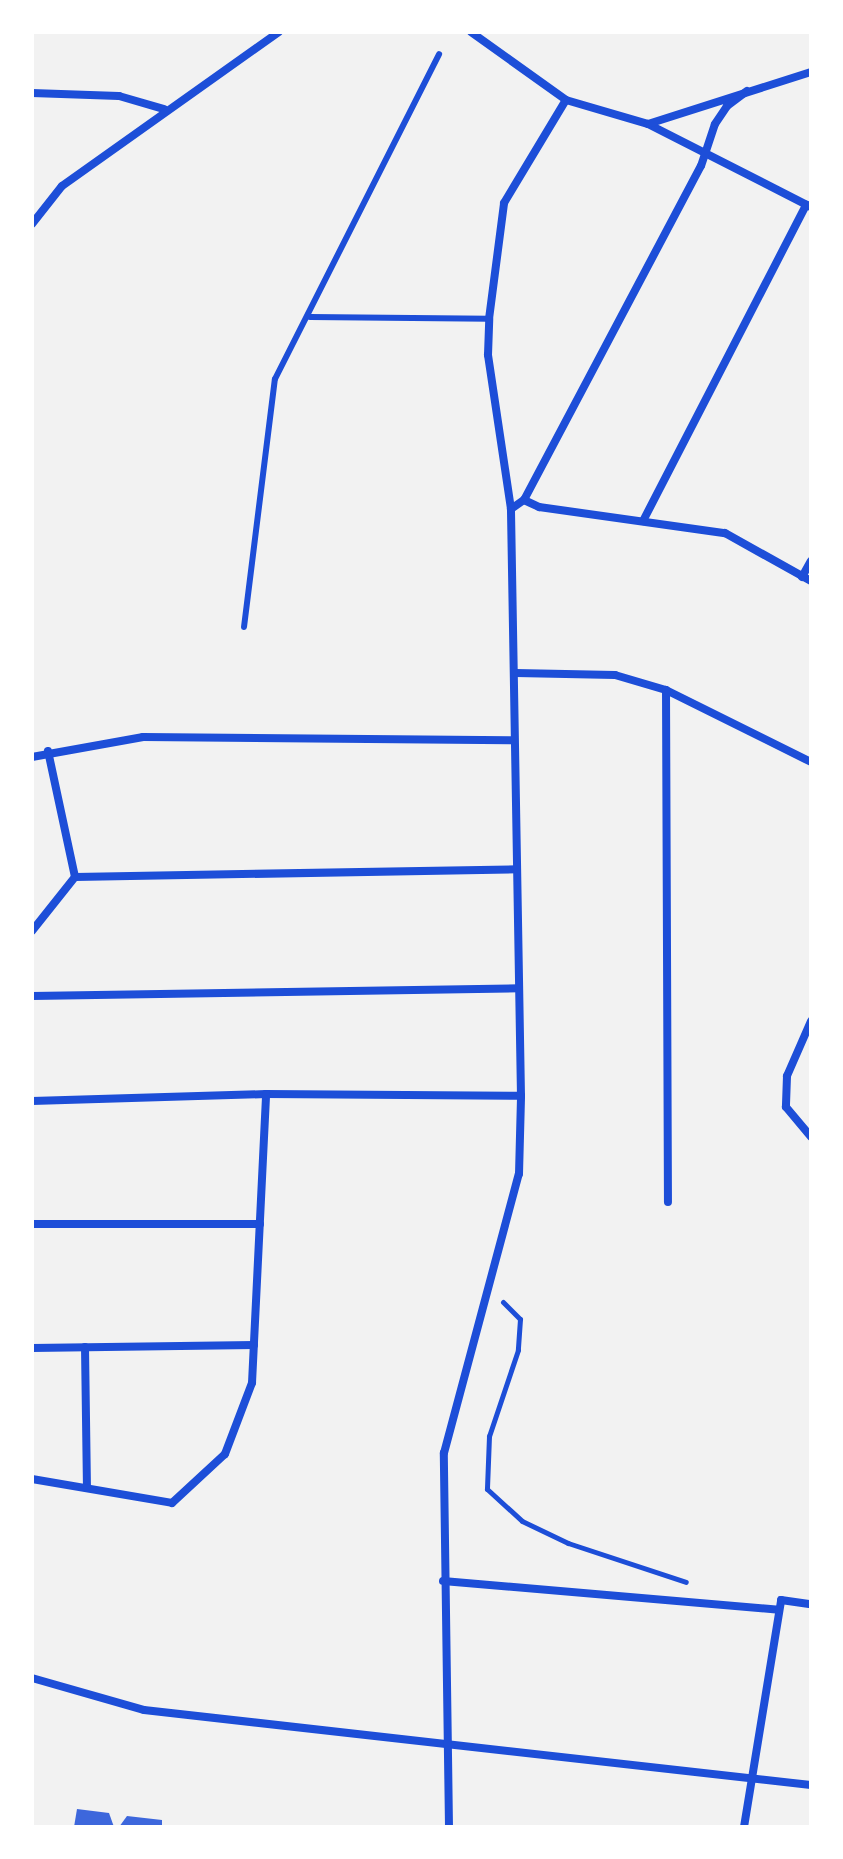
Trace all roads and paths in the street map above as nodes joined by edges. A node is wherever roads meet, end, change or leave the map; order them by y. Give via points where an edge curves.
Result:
1 (279, 32) edge
2 (471, 32) edge
3 (439, 54) dead end
4 (811, 72) edge
5 (747, 91) junction
6 (32, 93) edge
7 (566, 100) junction
8 (164, 109) junction
9 (648, 124) junction
10 (705, 152) junction
11 (809, 206) edge
12 (32, 224) edge
13 (310, 317) junction
14 (489, 319) junction
15 (524, 500) junction
16 (511, 509) junction
17 (643, 521) junction
18 (811, 561) edge
19 (806, 579) edge
20 (244, 627) dead end
21 (516, 673) junction
22 (666, 690) junction
23 (514, 740) junction
24 (48, 751) junction
25 (32, 757) edge
26 (811, 762) edge
27 (517, 869) junction
28 (75, 877) junction
29 (32, 931) edge
30 (519, 988) junction
31 (32, 996) edge
32 (811, 1021) edge
33 (266, 1094) junction
34 (521, 1096) junction
35 (32, 1101) edge
36 (811, 1137) edge
37 (668, 1202) dead end
38 (32, 1224) edge
39 (260, 1224) junction
40 (489, 1276) junction
41 (254, 1345) junction
42 (85, 1347) junction
43 (32, 1348) edge
44 (32, 1479) edge
45 (87, 1488) junction
46 (443, 1581) junction
47 (691, 1583) dead end
48 (811, 1604) edge
49 (779, 1610) junction
50 (32, 1678) edge
51 (445, 1746) junction
52 (752, 1779) junction
53 (811, 1785) edge
54 (449, 1827) edge
55 (744, 1827) edge

1 - 8 street
2 - 7 street
3 - 13 lane
4 - 5 street
5 - 9 street
5 - 10 street via 727,106
6 - 8 street via 119,96
7 - 9 street
7 - 14 street via 504,203
8 - 12 street via 62,186
9 - 10 street
10 - 11 street
10 - 15 street
11 - 17 street
13 - 14 lane
13 - 20 lane via 275,379 269,406
14 - 16 street via 488,355
15 - 16 street
15 - 17 street via 539,507
16 - 21 street
17 - 19 street via 725,533
18 - 19 street
21 - 22 street via 615,675
21 - 23 street
22 - 26 street
22 - 37 street
23 - 24 street via 143,737
23 - 27 street
24 - 25 street
24 - 28 street
27 - 28 street
27 - 30 street
28 - 29 street
30 - 31 street
30 - 34 street
32 - 36 street via 787,1076 786,1107
33 - 34 street
33 - 35 street
33 - 39 street
34 - 40 street via 519,1174
38 - 39 street
39 - 41 street
40 - 46 street via 444,1453
40 - 47 path via 505,1306 520,1319 518,1350 489,1436 487,1489 522,1521 568,1543
41 - 42 street
41 - 45 street via 252,1383 225,1454 205,1476 172,1503
42 - 43 street
42 - 45 street
44 - 45 street
46 - 49 street
46 - 51 street
48 - 49 street via 781,1600
49 - 52 street
50 - 51 street via 144,1710
51 - 52 street
51 - 54 street
52 - 53 street
52 - 55 street

